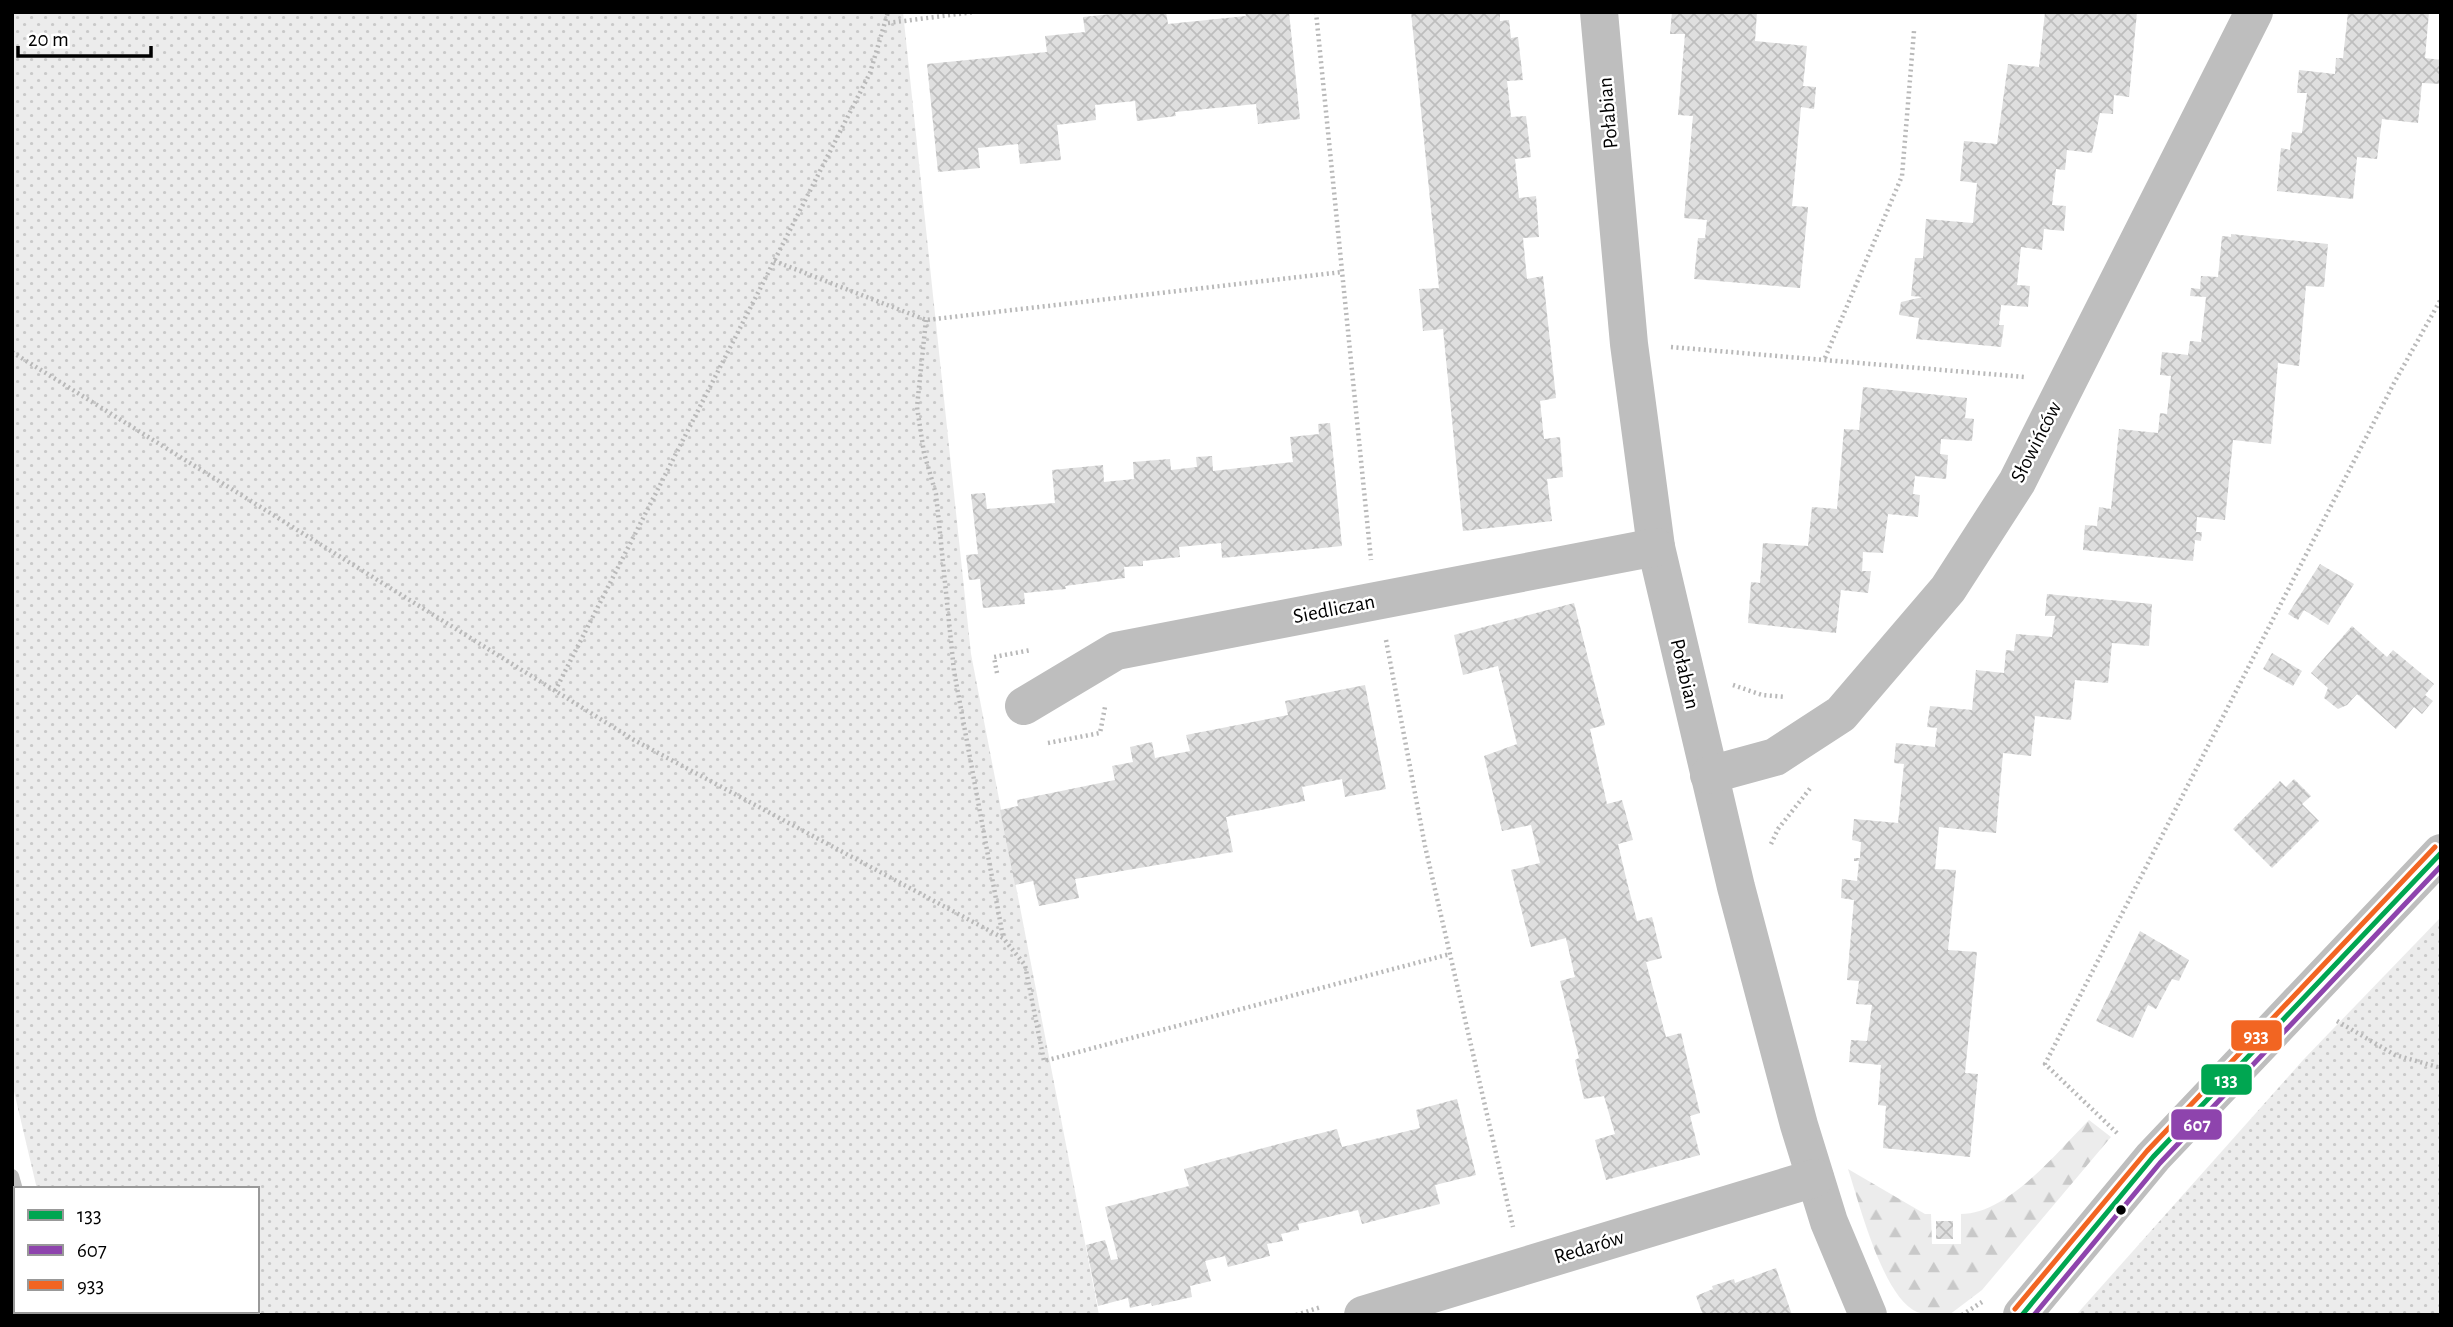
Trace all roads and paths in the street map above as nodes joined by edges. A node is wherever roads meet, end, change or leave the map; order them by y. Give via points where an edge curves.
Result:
1 (888, 12) edge
2 (974, 12) edge
3 (1316, 12) edge
4 (1599, 12) edge
5 (2254, 12) edge
6 (888, 23) junction
7 (1914, 31) dead end
8 (775, 261) junction
9 (1342, 272) junction
10 (2441, 299) edge
11 (926, 320) junction
12 (1660, 346) dead end
13 (12, 352) edge
14 (1825, 358) junction
15 (2024, 377) dead end
16 (1656, 547) junction
17 (1373, 570) dead end
18 (1384, 633) dead end
19 (1726, 682) dead end
20 (555, 691) junction
21 (1795, 696) dead end
22 (1024, 706) dead end
23 (1709, 775) junction
24 (1819, 779) dead end
25 (1767, 853) dead end
26 (2441, 853) edge
27 (1003, 938) junction
28 (1450, 954) junction
29 (2333, 1019) dead end
30 (2441, 1068) edge
31 (2115, 1132) dead end
32 (1815, 1178) junction
33 (1515, 1235) dead end
34 (1363, 1315) edge
35 (1867, 1315) edge
36 (2022, 1315) edge

1 - 6 path
2 - 6 path
3 - 9 path
4 - 16 street, Połabian via 1629,344
5 - 23 street, Słowińców via 2017,482 1948,589 1842,714 1775,757
6 - 8 path via 870,73
7 - 14 path via 1902,176
8 - 11 path
8 - 20 path
9 - 11 path
9 - 17 path
10 - 31 path via 2045,1064
11 - 27 path via 917,407 936,494 954,671
12 - 14 path
13 - 20 path
14 - 15 path
16 - 22 street, Siedliczan via 1116,651
16 - 23 street, Połabian
18 - 28 path
19 - 21 path via 1762,695
20 - 27 path via 634,740
23 - 32 street, Połabian
24 - 25 path via 1778,829
26 - 36 street via 2153,1157
27 - 28 path via 1025,965 1044,1061
28 - 33 path
29 - 30 path via 2395,1055
32 - 34 street, Redarów
32 - 35 street, Połabian

